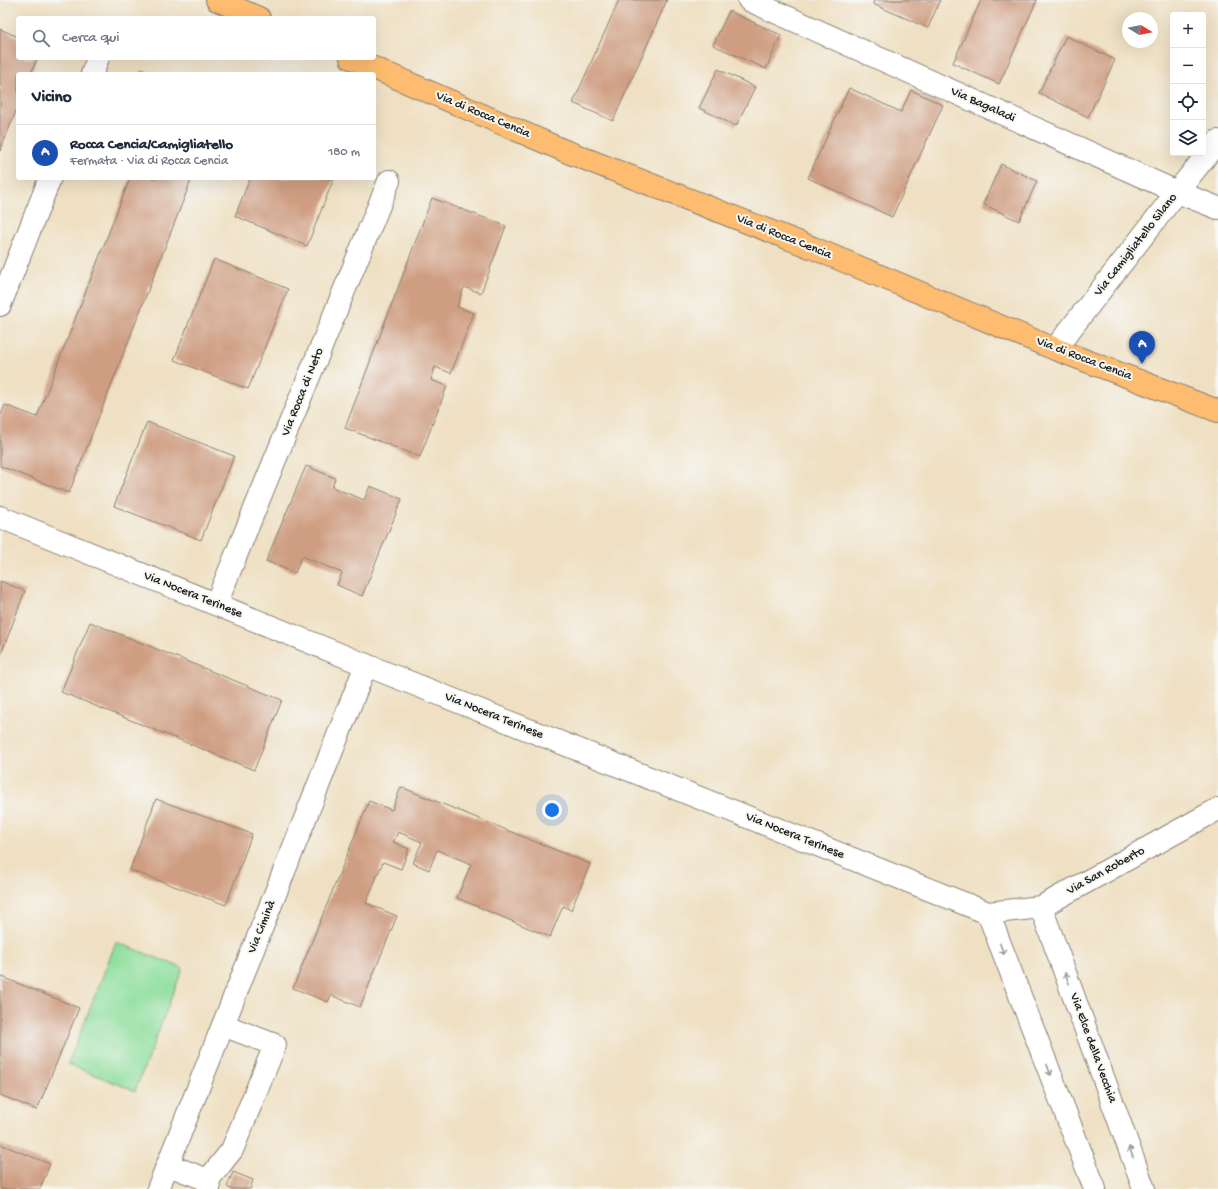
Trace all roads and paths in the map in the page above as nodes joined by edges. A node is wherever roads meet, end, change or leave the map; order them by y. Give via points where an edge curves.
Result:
1 (217, 0) edge
2 (749, 0) edge
3 (254, 16) edge
4 (97, 60) edge
5 (356, 60) edge
6 (93, 72) edge
7 (1218, 141) edge
8 (49, 180) edge
9 (389, 181) dead end
10 (1177, 192) junction
11 (1218, 208) edge
12 (0, 305) edge
13 (1055, 349) junction
14 (1218, 411) edge
15 (0, 517) edge
16 (216, 604) junction
17 (366, 665) junction
18 (1218, 809) edge
19 (1041, 907) junction
20 (988, 913) junction
21 (223, 1024) junction
22 (168, 1165) junction
23 (209, 1185) edge
24 (158, 1189) edge
25 (1095, 1189) edge
26 (1144, 1189) edge

1 - 3 main road
2 - 10 street, Via Bagaladi
4 - 6 street
5 - 13 main road, Via di Rocca Cencia via 566,150 813,248
7 - 10 street, Via Camigliatello Silano
8 - 12 street
9 - 16 street, Via Rocca di Neto
10 - 11 street, Via Bagaladi
10 - 13 street, Via Camigliatello Silano
13 - 14 main road, Via di Rocca Cencia
15 - 16 street, Via Nocera Terinese
16 - 17 street, Via Nocera Terinese
17 - 20 street, Via Nocera Terinese
17 - 21 street, Via Ciminà
18 - 19 street, Via San Roberto
19 - 20 street, Via San Roberto
26 -> 19 street, Via Elce della Vecchia
20 -> 25 street
21 - 22 street, Via Ciminà
21 - 23 street via 275,1045 232,1150
22 - 23 street
22 - 24 street, Via Ciminà

